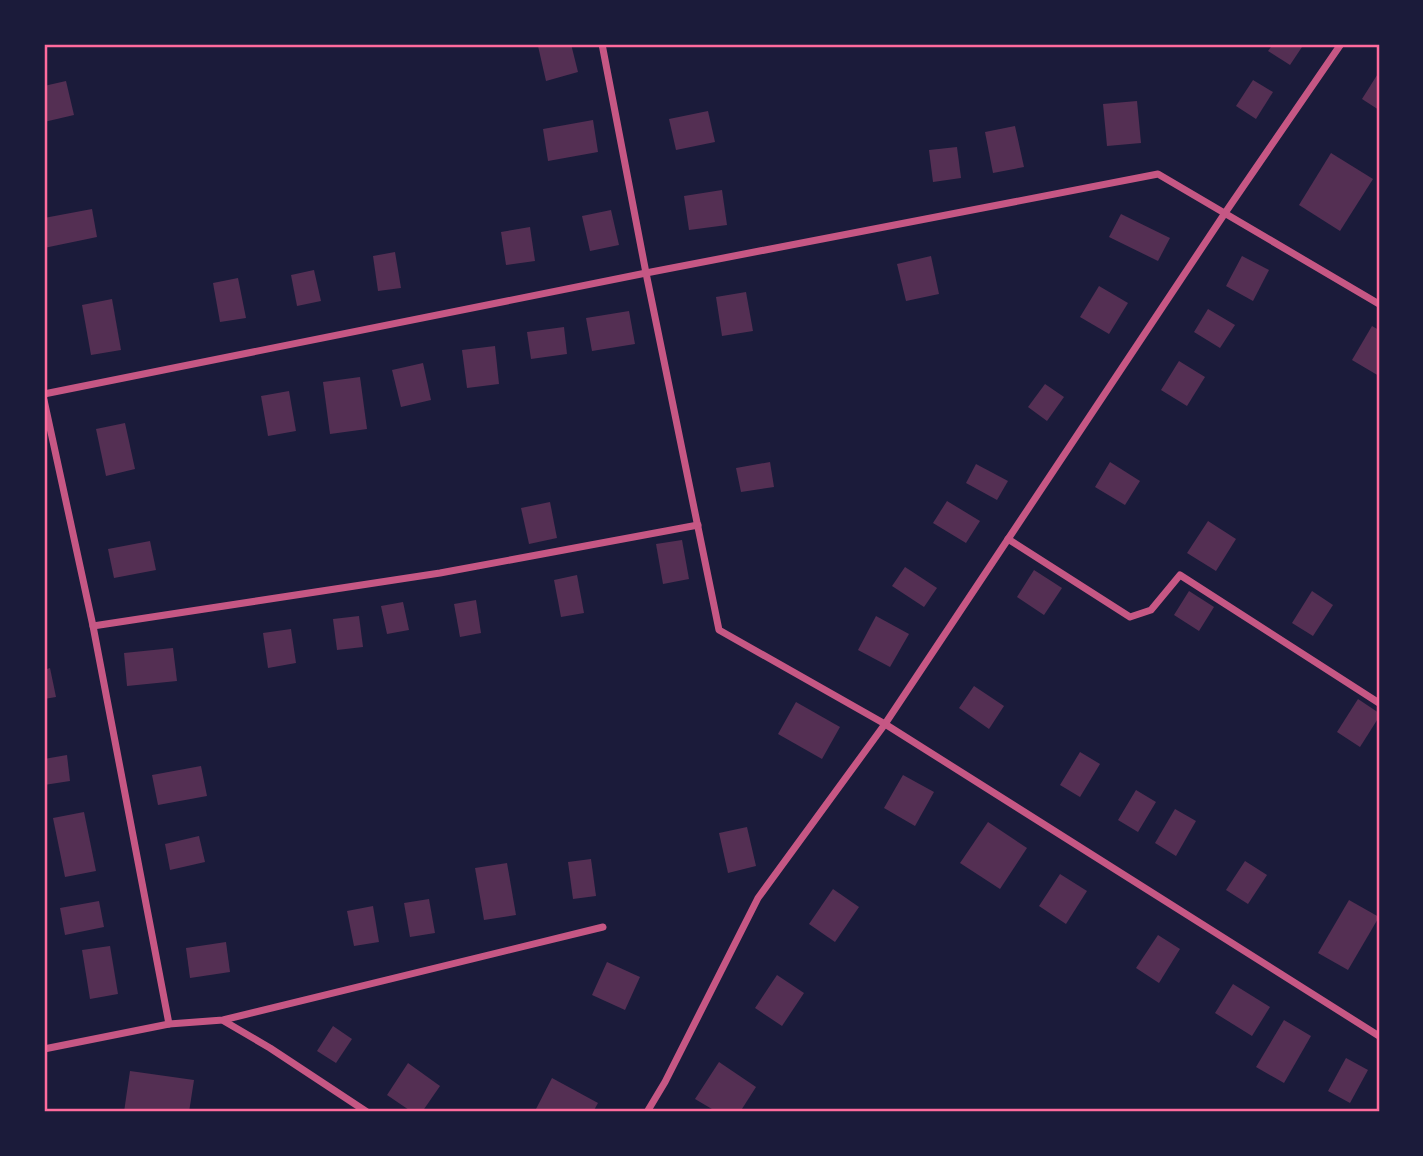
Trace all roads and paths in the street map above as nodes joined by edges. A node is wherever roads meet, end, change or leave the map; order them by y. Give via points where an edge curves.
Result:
1 (602, 44) edge
2 (1341, 44) edge
3 (1225, 213) junction
4 (646, 273) junction
5 (1379, 304) edge
6 (44, 394) edge
7 (44, 400) edge
8 (698, 526) junction
9 (1008, 539) junction
10 (93, 626) junction
11 (1379, 703) edge
12 (885, 724) junction
13 (603, 927) dead end
14 (223, 1020) junction
15 (169, 1024) junction
16 (1379, 1036) edge
17 (44, 1049) edge
18 (367, 1112) edge
19 (647, 1112) edge

1 - 4 street
2 - 3 street
3 - 4 street via 1158,174
3 - 5 street
3 - 9 street
4 - 6 street
4 - 8 street
7 - 10 street
8 - 10 street via 440,573
8 - 12 street via 719,630
9 - 11 street via 1130,617 1150,610 1180,575
9 - 12 street
10 - 15 street
12 - 16 street
12 - 19 street via 758,898
13 - 14 street
14 - 15 street
14 - 18 street
15 - 17 street

